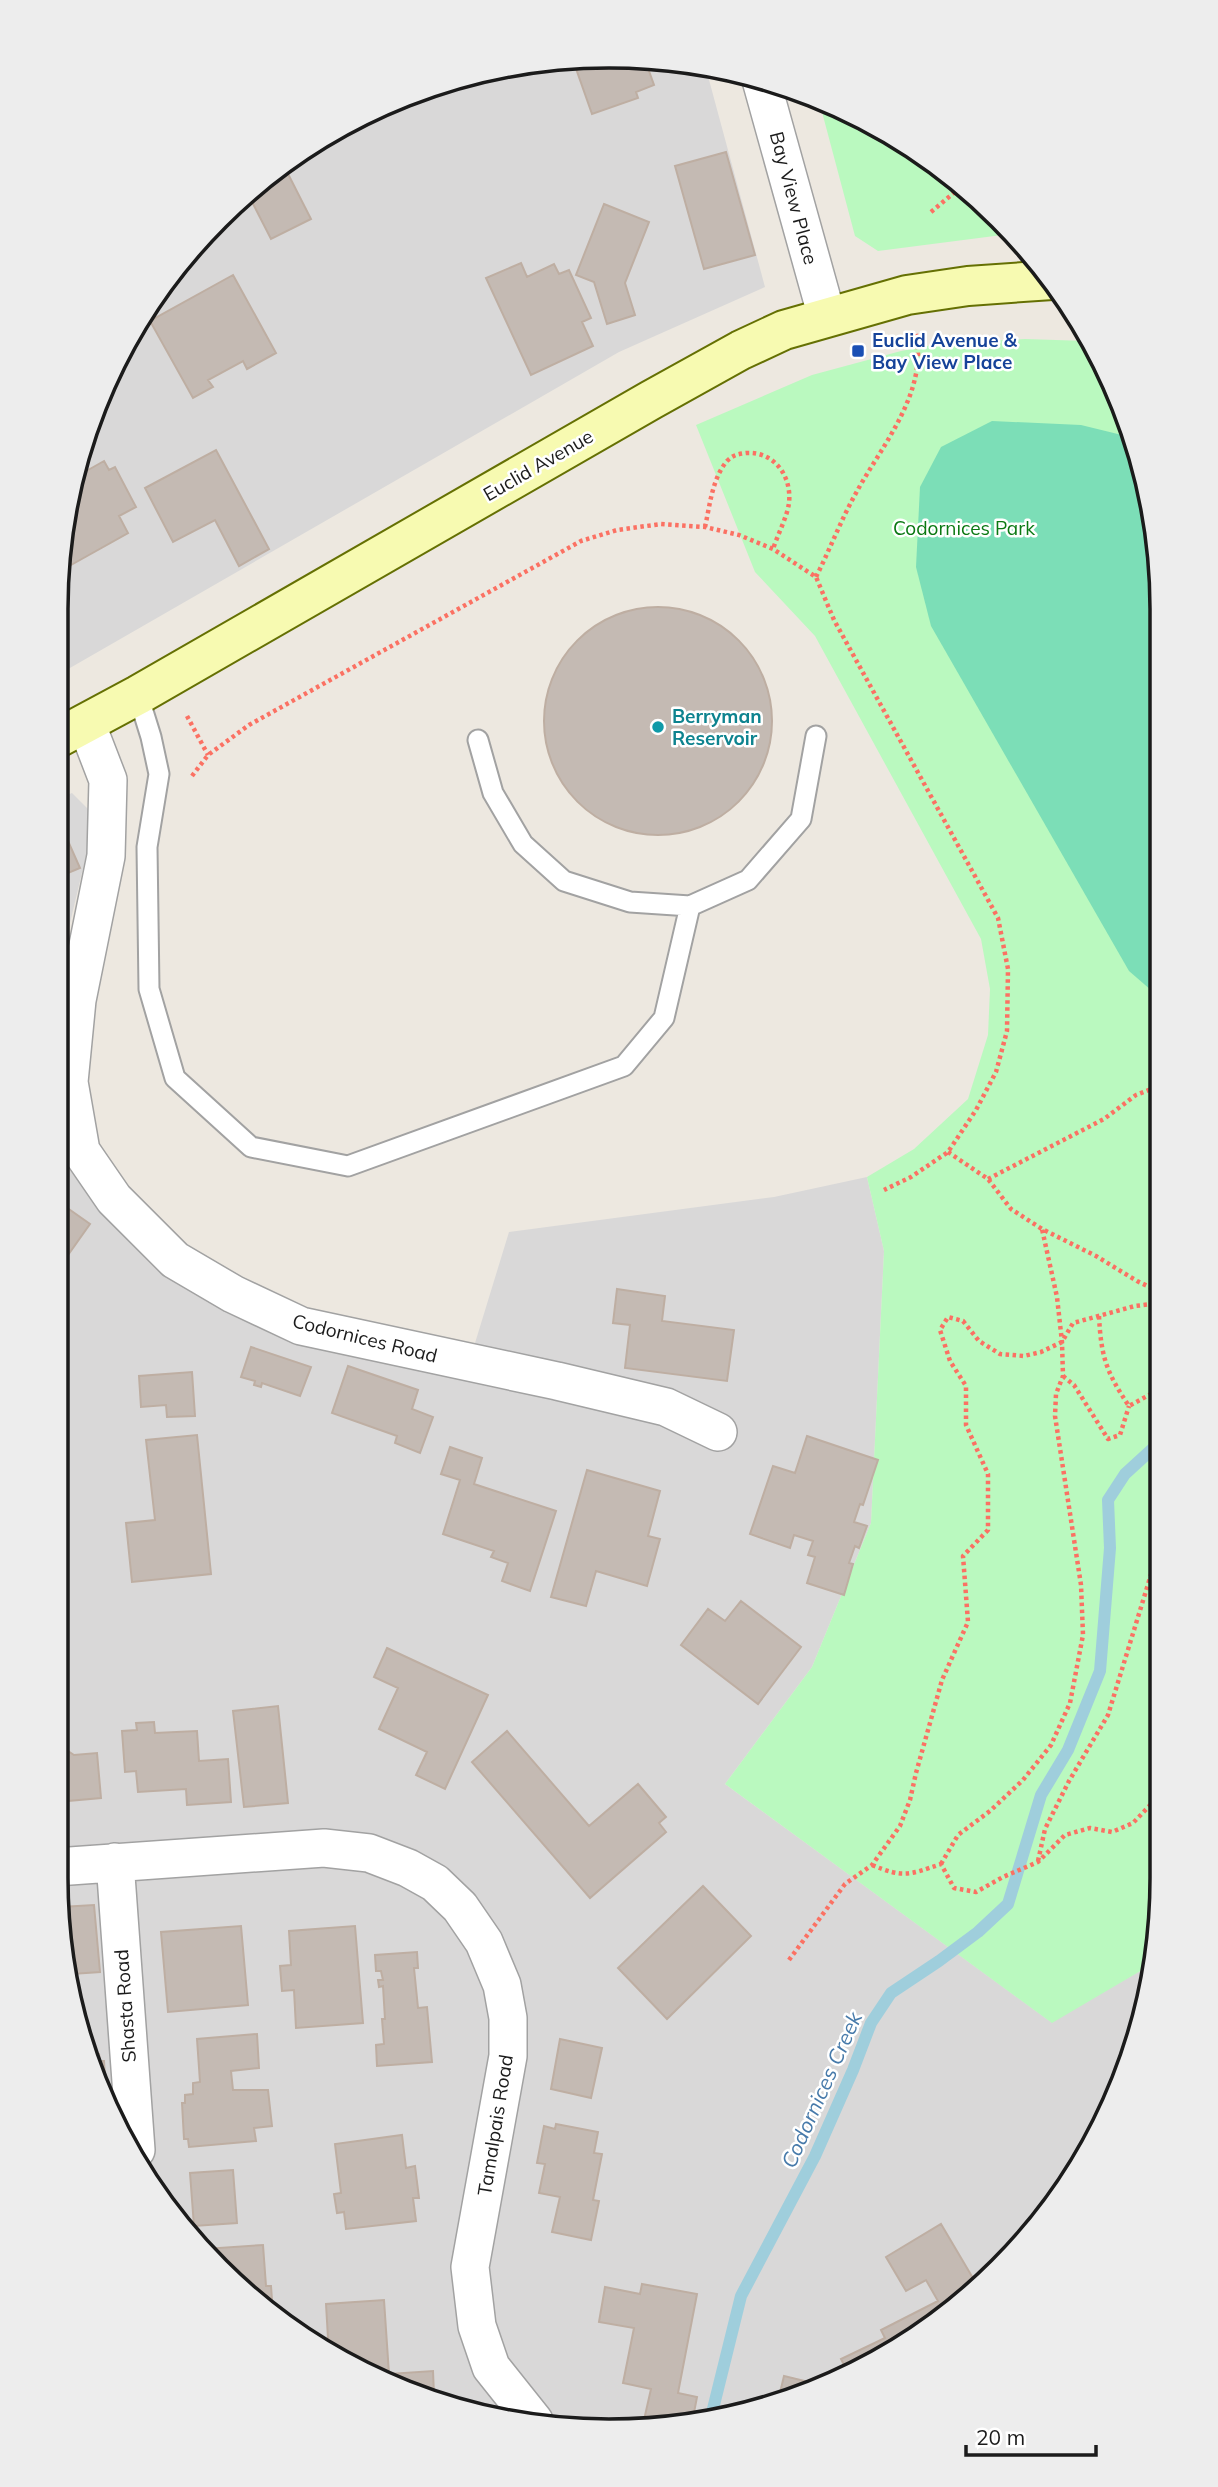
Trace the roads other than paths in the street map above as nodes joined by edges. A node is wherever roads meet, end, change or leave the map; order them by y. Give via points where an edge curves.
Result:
1 (764, 91) edge
2 (1039, 281) edge
3 (827, 317) junction
4 (138, 695) junction
5 (71, 731) edge
6 (816, 736) dead end
7 (478, 740) dead end
8 (690, 906) junction
9 (718, 1432) dead end
10 (115, 1862) junction
11 (68, 1866) edge
12 (135, 2137) edge
13 (527, 2412) edge

1 - 3 street, Bay View Place
2 - 3 street, Euclid Avenue via 907,295
3 - 4 street, Euclid Avenue via 784,330 662,393
4 - 5 street, Euclid Avenue
4 - 8 lane via 159,774 147,847 149,989 175,1078 251,1147 348,1166 624,1066 664,1018
5 - 9 street, Codornices Road via 108,780 106,856 77,1000 69,1082 81,1152 114,1199 175,1260 302,1326 666,1408
6 - 8 lane via 801,819 748,880
7 - 8 lane via 493,793 523,844 564,881 630,902
10 - 11 street, Tamalpais Road
10 - 12 street, Shasta Road
10 - 13 street, Tamalpais Road via 324,1848 369,1853 435,1883 460,1907 484,1942 502,1985 508,2018 508,2056 470,2267 477,2326 491,2367

